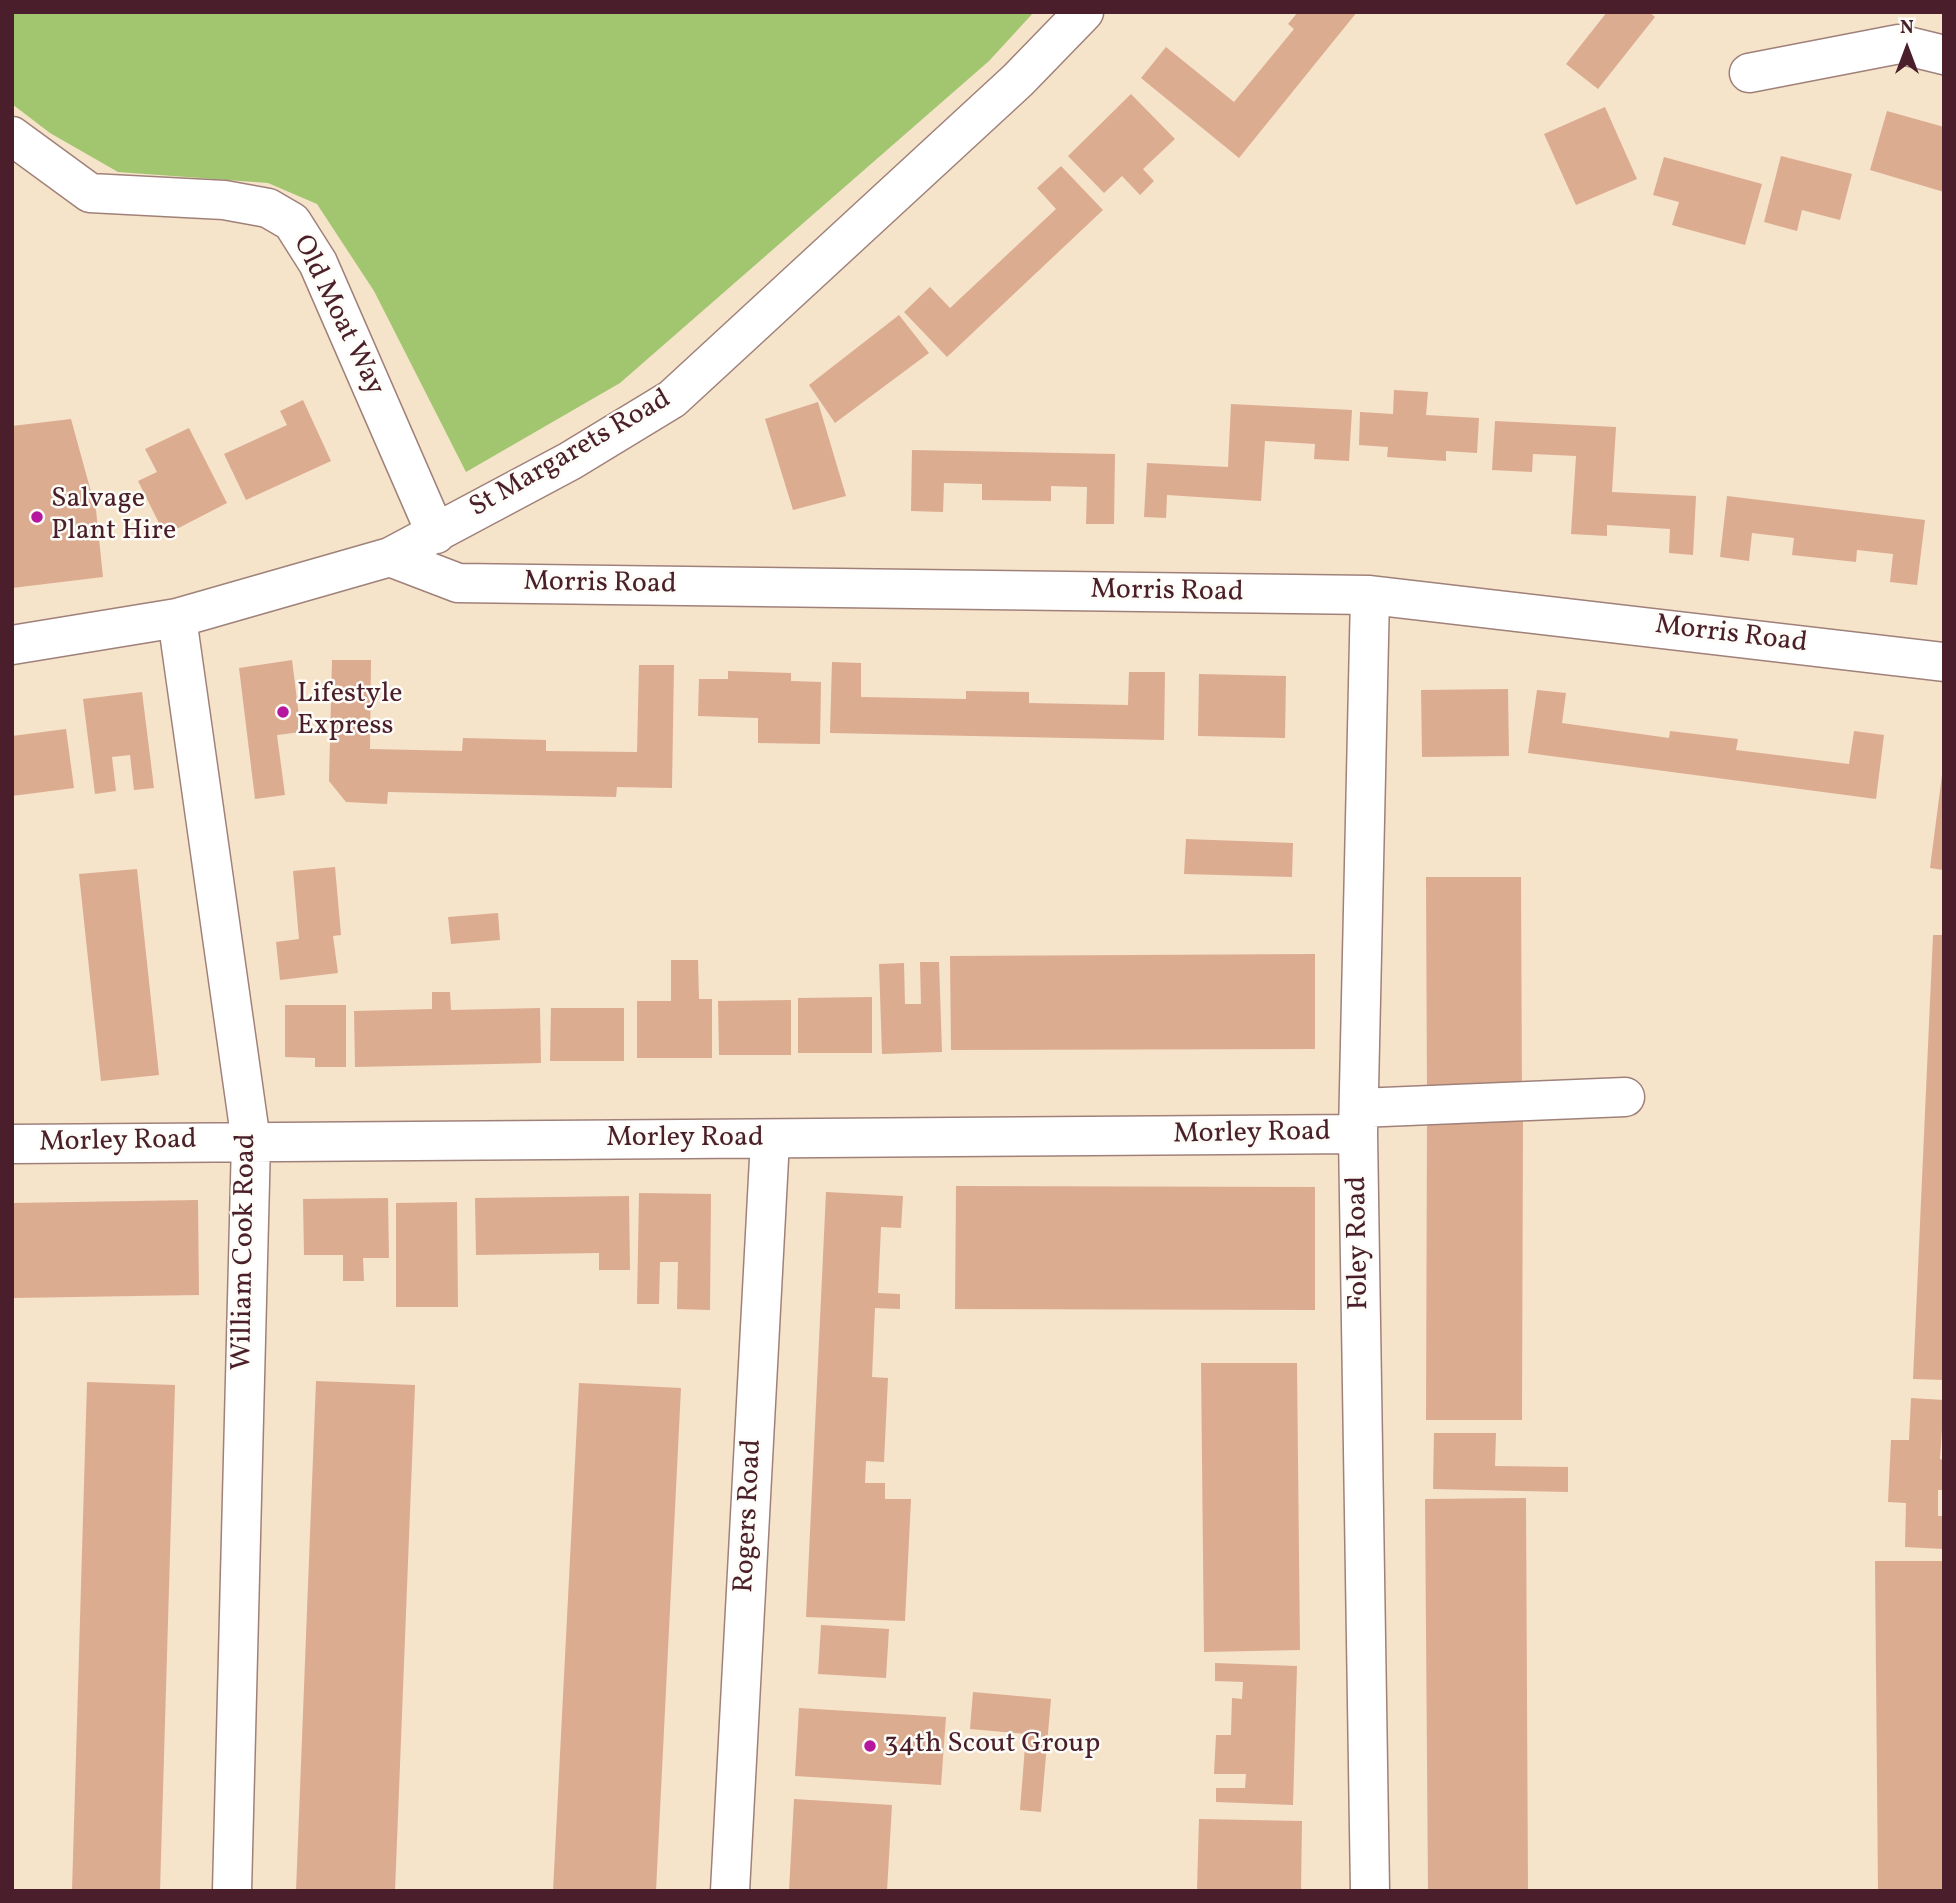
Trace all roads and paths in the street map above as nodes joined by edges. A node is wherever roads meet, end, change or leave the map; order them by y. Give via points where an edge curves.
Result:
1 (1083, 12) edge
2 (1944, 55) edge
3 (1749, 73) dead end
4 (12, 136) edge
5 (436, 534) junction
6 (390, 557) junction
7 (1370, 595) junction
8 (177, 618) junction
9 (12, 645) edge
10 (1944, 662) edge
11 (1625, 1097) dead end
12 (1359, 1121) junction
13 (770, 1140) junction
14 (251, 1142) junction
15 (12, 1144) edge
16 (232, 1891) edge
17 (730, 1891) edge
18 (1370, 1891) edge

1 - 5 street, St Margarets Road via 1018,80 672,399
2 - 3 street via 1899,44
4 - 5 street, Old Moat Way via 90,193 224,200 268,208 292,222 318,263
5 - 6 street, St Margarets Road
6 - 7 street, Morris Road via 458,583
6 - 8 street, St Margarets Road
7 - 10 street, Morris Road
7 - 12 street, Foley Road
8 - 9 street, St Margarets Road
8 - 14 street, William Cook Road
11 - 12 street, Morley Road
12 - 13 street, Morley Road
12 - 18 street, Foley Road
13 - 14 street, Morley Road
13 - 17 street, Rogers Road
14 - 15 street, Morley Road
14 - 16 street, William Cook Road

